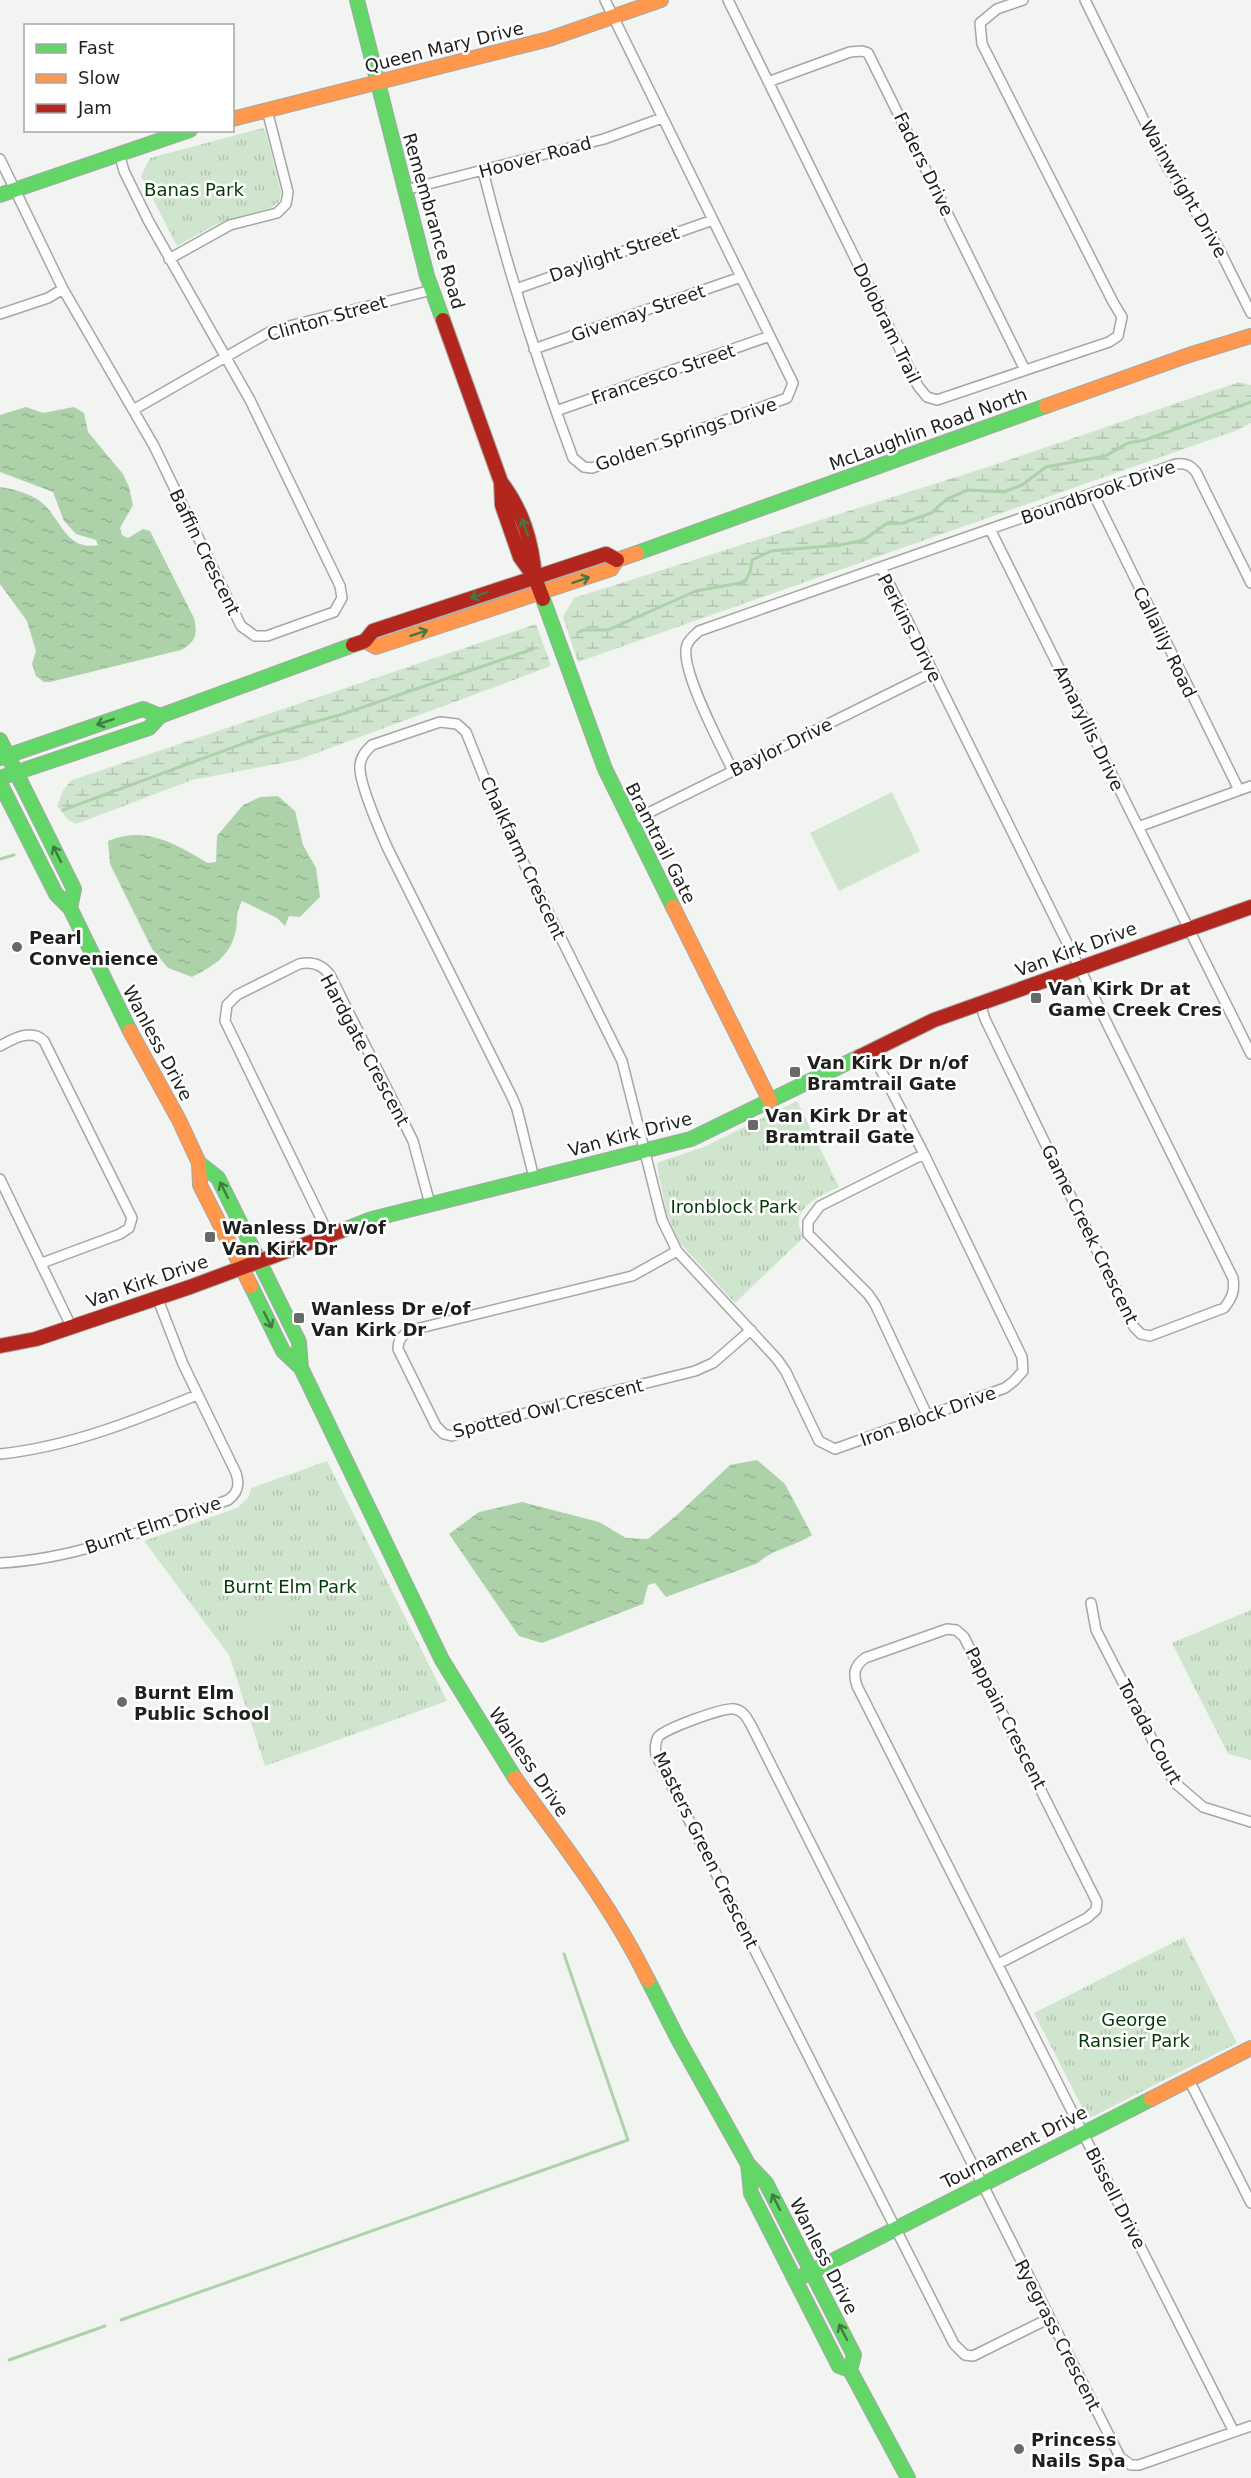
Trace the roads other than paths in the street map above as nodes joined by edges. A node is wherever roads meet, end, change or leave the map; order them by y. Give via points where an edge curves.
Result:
1 (357, 0) edge
2 (605, 0) edge
3 (661, 0) edge
4 (728, 0) edge
5 (1023, 0) edge
6 (1085, 0) edge
7 (614, 17) junction
8 (768, 81) junction
9 (378, 82) junction
10 (267, 110) junction
11 (234, 118) edge
12 (662, 118) junction
13 (184, 132) edge
14 (119, 153) junction
15 (0, 159) edge
16 (483, 171) junction
17 (15, 189) junction
18 (405, 190) junction
19 (0, 195) edge
20 (713, 220) junction
21 (169, 259) junction
22 (741, 277) junction
23 (63, 289) junction
24 (516, 289) junction
25 (432, 290) junction
26 (1251, 313) edge
27 (0, 314) edge
28 (770, 336) junction
29 (1251, 336) edge
30 (534, 349) junction
31 (226, 357) junction
32 (1025, 370) junction
33 (133, 410) junction
34 (556, 411) junction
35 (1093, 493) junction
36 (990, 529) junction
37 (617, 560) junction
38 (881, 567) junction
39 (535, 578) junction
40 (1251, 583) edge
41 (540, 593) junction
42 (365, 641) junction
43 (933, 672) junction
44 (160, 716) junction
45 (0, 740) edge
46 (4, 757) edge
47 (733, 771) junction
48 (16, 773) junction
49 (0, 780) edge
50 (1251, 786) edge
51 (1239, 790) junction
52 (630, 822) junction
53 (1138, 826) junction
54 (1251, 907) edge
55 (70, 908) junction
56 (1188, 928) junction
57 (1079, 967) junction
58 (980, 1003) junction
59 (0, 1046) edge
60 (872, 1051) junction
61 (1251, 1054) edge
62 (770, 1101) junction
63 (645, 1151) junction
64 (924, 1154) junction
65 (199, 1163) junction
66 (534, 1178) junction
67 (0, 1179) edge
68 (430, 1204) junction
69 (329, 1235) junction
70 (677, 1251) junction
71 (259, 1262) junction
72 (42, 1263) junction
73 (241, 1268) junction
74 (157, 1297) junction
75 (71, 1326) junction
76 (751, 1330) junction
77 (0, 1346) edge
78 (301, 1368) junction
79 (197, 1395) junction
80 (928, 1417) junction
81 (0, 1454) edge
82 (0, 1563) edge
83 (1091, 1603) dead end
84 (1251, 1822) edge
85 (998, 1964) junction
86 (1251, 2048) edge
87 (1189, 2080) junction
88 (1083, 2133) junction
89 (748, 2164) junction
90 (982, 2184) junction
91 (1251, 2203) edge
92 (895, 2227) junction
93 (811, 2271) junction
94 (795, 2280) junction
95 (1050, 2318) junction
96 (850, 2370) junction
97 (1251, 2426) edge
98 (1234, 2432) junction
99 (908, 2478) edge

1 - 9 main road, Remembrance Road
2 - 7 street, Golden Springs Drive
3 - 7 main road, Queen Mary Drive
4 - 8 street, Dolobram Trail
5 - 32 street, Dolobram Trail via 997,9 980,23 982,44 1122,317 1118,336 1109,342
6 - 26 street, Wainwright Drive via 1165,163 1219,249
7 - 9 main road, Queen Mary Drive via 549,39
7 - 12 street, Golden Springs Drive
8 - 32 street, Dolobram Trail via 924,394 943,399
8 - 32 street, Faders Drive via 850,52 868,53
9 - 10 main road, Queen Mary Drive
9 - 18 main road, Remembrance Road
10 - 11 main road, Queen Mary Drive
10 - 21 street via 288,192 286,204 277,213 230,225
12 - 16 street, Hoover Road via 604,139
12 - 20 street, Golden Springs Drive
13 - 14 main road
14 - 17 main road
14 - 21 street, Baffin Crescent via 124,171
15 - 17 street, Baffin Crescent
16 - 18 street, Hoover Road
16 - 24 street, Golden Springs Drive
17 - 19 main road
17 - 23 street, Baffin Crescent
18 - 25 main road, Remembrance Road
20 - 22 street, Golden Springs Drive
20 - 24 street, Daylight Street
21 - 31 street, Baffin Crescent
22 - 28 street, Golden Springs Drive
22 - 30 street, Givemay Street
23 - 27 street
23 - 33 street, Baffin Crescent
24 - 30 street, Golden Springs Drive
25 - 31 street, Clinton Street via 273,330
25 - 39 main road, Remembrance Road via 501,482 515,499 534,553
28 - 34 street, Francesco Street
28 - 34 street, Golden Springs Drive via 793,383 788,398 772,405 592,468 573,458
29 - 37 main road, McLaughlin Road North
30 - 34 street, Golden Springs Drive
31 - 33 street, Clinton Street
31 - 33 street, Baffin Crescent via 340,586 342,598 334,612 267,636 245,631
35 - 36 street, Boundbrook Drive
35 - 40 street, Boundbrook Drive via 1176,464 1189,465 1201,481
35 - 51 street, Callalily Road
36 - 38 street, Boundbrook Drive
36 - 53 street, Amaryllis Drive
37 - 39 main road, McLaughlin Road North via 606,554
41 -> 37 main road, McLaughlin Road North via 611,570
38 - 43 street, Perkins Drive
38 - 47 street, Perkins Drive via 699,631 691,638 685,657 704,711
39 - 41 main road, Bramtrail Gate
39 -> 42 main road, McLaughlin Road North via 373,631
42 -> 41 main road, McLaughlin Road North via 376,647
41 - 52 main road, Bramtrail Gate via 596,749
42 - 44 main road, McLaughlin Road North
43 - 47 street, Baylor Drive
43 - 57 street, Perkins Drive
44 -> 46 main road, McLaughlin Road North via 143,709
44 - 48 main road, McLaughlin Road North via 149,728
45 - 46 main road, Wanless Drive
46 - 48 main road, Wanless Drive
47 - 52 street, Baylor Drive
48 - 49 main road, McLaughlin Road North
55 -> 48 main road, Wanless Drive via 74,889
49 - 55 main road, Wanless Drive via 56,894
50 - 51 street
51 - 53 street
52 - 62 main road, Bramtrail Gate
53 - 56 street, Amaryllis Drive
54 - 56 main road, Van Kirk Drive
55 - 65 main road, Wanless Drive
56 - 57 main road, Van Kirk Drive
56 - 61 street, Amaryllis Drive
57 - 58 main road, Van Kirk Drive
57 - 58 street, Game Creek Crescent via 1233,1278 1234,1289 1224,1308 1150,1336 1134,1327
58 - 60 main road, Van Kirk Drive via 934,1020
59 - 72 street via 28,1035 44,1041 132,1218 129,1228 120,1234
60 - 62 main road, Van Kirk Drive
60 - 64 street, Iron Block Drive
62 - 63 main road, Van Kirk Drive via 691,1139
63 - 66 main road, Van Kirk Drive
63 - 66 street, Chalkfarm Crescent via 622,1061 495,805 466,732 457,724 440,722 372,745 364,753 360,772 388,849 514,1103
63 - 70 street, Iron Block Drive via 662,1220
64 - 80 street, Iron Block Drive via 1022,1357 1023,1371 1005,1388
64 - 80 street via 820,1206 808,1222 808,1234 875,1304
71 -> 65 main road, Wanless Drive via 218,1178
65 - 73 main road, Wanless Drive via 201,1185
66 - 68 main road, Van Kirk Drive
67 - 72 street
68 - 69 main road, Van Kirk Drive via 372,1218
68 - 69 street, Hardgate Crescent via 413,1141 330,975 318,964 299,964 237,995 227,1005 225,1021
69 - 71 main road, Van Kirk Drive
70 - 76 street, Iron Block Drive
70 - 76 street, Spotted Owl Crescent via 632,1276 404,1334 398,1349 436,1426 444,1434 457,1435 486,1423 695,1371 713,1363
71 - 73 main road, Van Kirk Drive
71 - 78 main road, Wanless Drive via 299,1342
72 - 75 street
73 - 74 main road, Van Kirk Drive
73 -> 78 main road, Wanless Drive via 284,1351
74 - 75 main road, Van Kirk Drive
74 - 79 street, Burnt Elm Drive
75 - 77 main road, Van Kirk Drive via 36,1339
76 - 80 street, Iron Block Drive via 786,1372 814,1434 824,1445 842,1448
78 - 89 main road, Wanless Drive via 442,1660 506,1766 626,1935 678,2039
79 - 81 street via 72,1441
79 - 82 street, Burnt Elm Drive via 236,1473 239,1484 233,1496 110,1543 57,1556
83 - 84 street, Torada Court via 1096,1630 1174,1782 1203,1807
85 - 85 street, Pappain Crescent via 1092,1915 1097,1902 964,1636 947,1629 865,1658 858,1663 854,1679
85 - 88 street, Bissell Drive
86 - 87 main road, Tournament Drive
87 - 88 main road, Tournament Drive
87 - 91 street
88 - 90 main road, Tournament Drive
88 - 98 street, Bissell Drive
93 -> 89 main road, Wanless Drive via 766,2183
89 - 94 main road, Wanless Drive via 751,2193
90 - 92 main road, Tournament Drive
90 - 92 street, Masters Green Crescent via 746,1717 740,1711 728,1709 665,1731 655,1744 656,1755
90 - 95 street, Ryegrass Crescent
92 - 93 main road, Tournament Drive
92 - 95 street, Masters Green Crescent via 954,2344 965,2355 973,2356
93 - 94 main road, Tournament Drive
96 -> 93 main road, Wanless Drive via 854,2355
94 - 96 main road, Wanless Drive via 839,2366
95 - 98 street, Ryegrass Crescent via 1126,2462 1144,2464
96 - 99 main road, Wanless Drive
97 - 98 street, Ryegrass Crescent

